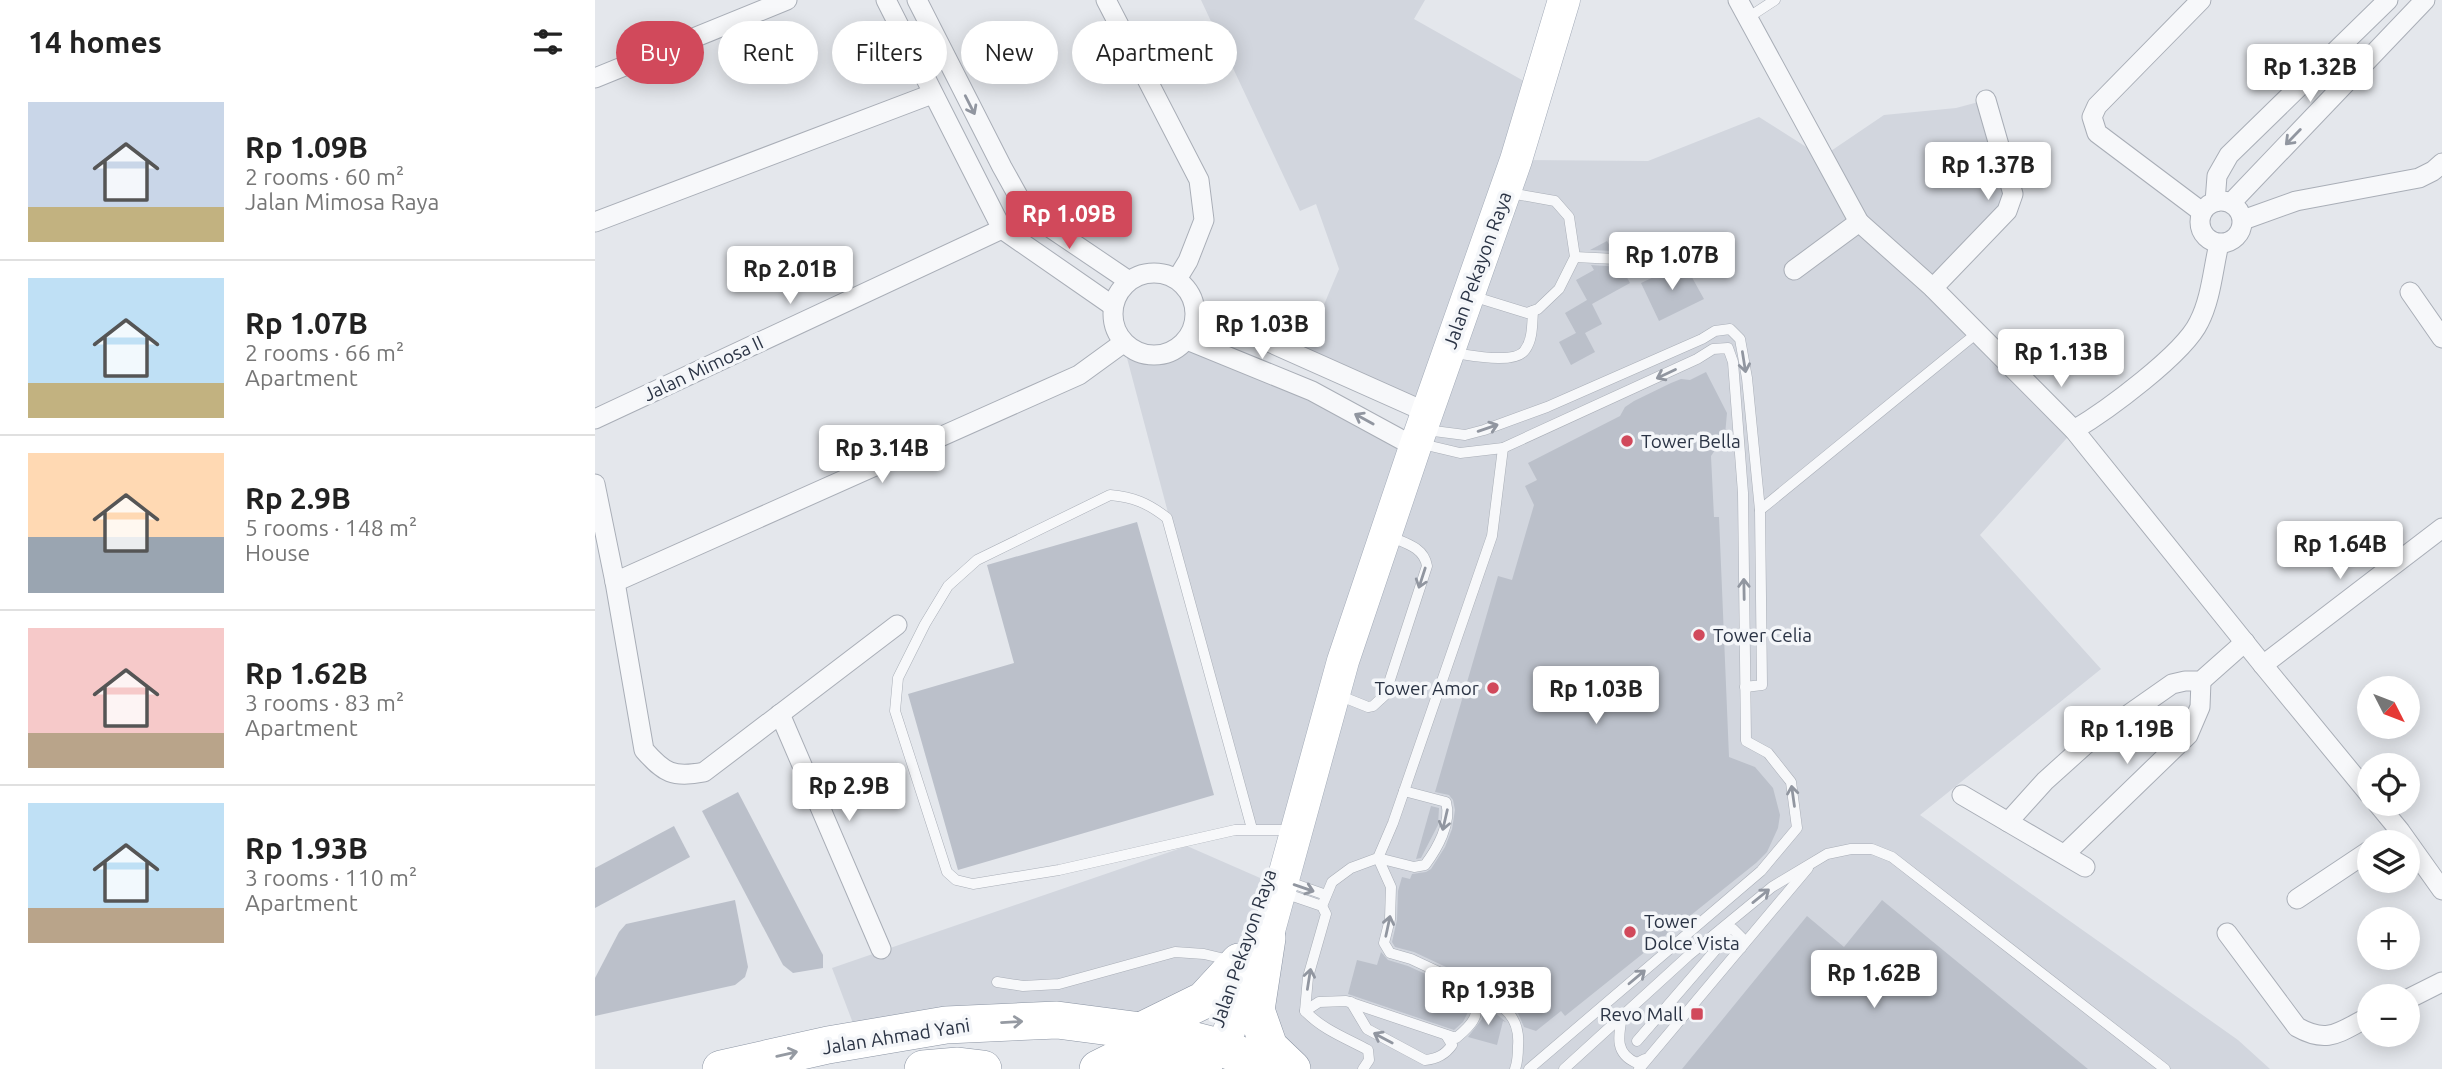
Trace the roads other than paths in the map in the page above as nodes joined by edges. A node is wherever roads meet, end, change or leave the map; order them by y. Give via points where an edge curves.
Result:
1 (787, 0) edge
2 (886, 0) edge
3 (917, 0) edge
4 (1106, 0) edge
5 (1564, 0) edge
6 (1775, 0) edge
7 (2201, 0) edge
8 (2388, 0) edge
9 (2425, 0) edge
10 (1744, 8) edge
11 (595, 78) edge
12 (932, 94) junction
13 (1986, 100) dead end
14 (2442, 163) edge
15 (1002, 167) junction
16 (977, 181) junction
17 (1505, 192) junction
18 (2216, 206) junction
19 (2243, 220) junction
20 (595, 222) edge
21 (1859, 222) junction
22 (1002, 229) junction
23 (2219, 244) junction
24 (1575, 257) junction
25 (1677, 262) dead end
26 (1794, 270) dead end
27 (1177, 279) junction
28 (1129, 281) junction
29 (1933, 288) junction
30 (2410, 292) dead end
31 (1468, 295) junction
32 (1113, 306) junction
33 (1195, 309) junction
34 (1533, 311) junction
35 (1977, 333) junction
36 (2442, 338) edge
37 (1187, 340) junction
38 (1123, 343) junction
39 (1448, 353) junction
40 (595, 419) edge
41 (2074, 430) junction
42 (1420, 433) junction
43 (1503, 448) junction
44 (595, 484) edge
45 (1760, 510) junction
46 (1385, 536) junction
47 (2439, 537) edge
48 (615, 582) junction
49 (897, 625) dead end
50 (2245, 642) junction
51 (2263, 665) junction
52 (2201, 681) junction
53 (1745, 687) junction
54 (1333, 694) junction
55 (780, 714) junction
56 (2357, 779) edge
57 (1404, 791) junction
58 (1962, 795) dead end
59 (2008, 822) junction
60 (1267, 830) junction
61 (2065, 854) junction
62 (1378, 858) junction
63 (2357, 859) edge
64 (1813, 863) junction
65 (2420, 866) edge
66 (2085, 867) dead end
67 (1281, 886) junction
68 (2442, 890) edge
69 (1326, 895) junction
70 (2297, 899) dead end
71 (1322, 906) junction
72 (2227, 933) dead end
73 (1713, 935) junction
74 (1267, 937) junction
75 (1741, 948) junction
76 (881, 949) dead end
77 (1238, 962) junction
78 (997, 982) dead end
79 (2442, 982) edge
80 (1471, 987) junction
81 (2420, 993) edge
82 (1351, 1002) junction
83 (1305, 1011) junction
84 (1622, 1017) junction
85 (2357, 1023) edge
86 (1141, 1031) junction
87 (1445, 1035) junction
88 (1637, 1041) dead end
89 (1654, 1052) junction
90 (1231, 1059) edge
91 (721, 1069) edge
92 (923, 1069) edge
93 (983, 1069) edge
94 (1098, 1069) edge
95 (1276, 1069) edge
96 (1292, 1069) edge
97 (1363, 1069) edge
98 (1515, 1069) edge
99 (1529, 1069) edge
100 (1564, 1069) edge
101 (1639, 1069) edge
102 (2165, 1069) edge

1 - 11 street
2 - 12 street
3 -> 15 street
4 - 27 street via 1199,180 1204,220
5 - 17 main road, Jalan Pekayon Raya
6 - 10 lane
7 - 18 street via 2097,106 2092,117 2097,133
8 - 18 street via 2229,155 2217,176
9 -> 18 street
10 - 21 street
12 - 16 street
12 - 20 street
13 - 29 street via 2012,203
14 - 19 street via 2419,178 2295,201
15 - 16 street
15 - 28 street via 1027,212
16 - 22 street
17 - 24 lane via 1555,201 1569,218
17 - 31 main road, Jalan Pekayon Raya
18 - 19 street via 2238,208
18 - 23 street via 2200,229
19 - 23 street via 2235,239
21 - 26 street
21 - 29 street
22 - 32 street
22 - 40 street, Jalan Mimosa II
23 - 41 street via 2204,310 2190,336 2149,375
24 - 25 lane
24 - 34 lane via 1559,289
27 - 28 street via 1162,273
27 - 33 street via 1189,292
28 - 32 street
29 - 35 street
30 - 36 street
31 - 34 lane
31 - 39 main road, Jalan Pekayon Raya
32 - 38 street via 1112,319
33 - 37 street
33 - 42 street
34 - 39 lane via 1529,342 1517,357
35 - 41 street
35 - 45 lane
37 - 38 street via 1173,351 1155,356 1138,353
42 -> 37 street
38 - 48 street via 1079,375
39 - 42 main road, Jalan Pekayon Raya
41 - 50 street
42 - 43 lane via 1460,453
42 -> 45 lane via 1465,435 1484,430 1547,407 1715,331 1730,329 1740,339 1747,378
42 - 46 main road, Jalan Pekayon Raya
53 -> 43 lane via 1742,456 1728,348 1713,349
43 - 57 lane via 1492,536
44 - 48 street
45 - 53 lane via 1762,685
46 - 54 main road, Jalan Pekayon Raya
46 -> 54 lane via 1419,550 1427,566 1385,695 1368,707
46 - 60 main road, Jalan Pekayon Raya
47 - 51 street
48 - 55 street via 644,750 661,769 684,776 703,772
49 - 55 street
50 - 51 street
50 - 52 street
51 - 56 street
52 - 59 street via 2172,684 2085,746
52 - 61 street via 2200,707 2188,735
99 -> 53 lane via 1762,871 1797,828 1791,782 1768,753 1747,741
54 - 67 main road, Jalan Pekayon Raya
55 - 76 street
57 - 62 lane
57 -> 62 lane via 1446,802 1449,811 1441,837 1425,865 1414,867
58 - 59 street
59 - 61 street
60 - 60 lane via 1235,830 1059,870 973,884 956,880 947,872 895,711 898,678 948,586 977,560 1110,495 1131,497 1167,517
60 - 77 main road, Jalan Pekayon Raya
61 - 66 street
62 - 69 lane via 1350,868 1332,882
80 -> 62 lane via 1390,953 1384,943 1391,887
63 - 70 street
73 -> 64 lane via 1772,887
64 - 75 lane
64 - 102 lane via 1827,854 1851,849 1872,849 1892,857
65 - 68 street
67 -> 69 lane
67 - 71 lane
67 - 74 main road, Jalan Pekayon Raya
69 - 71 lane
83 -> 71 lane via 1308,977 1326,914
72 - 85 street via 2297,1027 2327,1037
73 - 75 lane via 1733,929 1741,938
73 - 84 lane
74 - 90 main road, Jalan Pekayon Raya
74 - 96 highway via 1257,1010 1269,1047
75 - 88 lane via 1725,939
75 - 89 lane
77 - 78 lane via 1175,952 1059,984
77 - 86 highway via 1204,1000
77 - 90 main road, Jalan Pekayon Raya via 1212,1031
79 - 81 street
80 - 87 lane via 1477,1016 1456,1038
80 - 98 lane via 1500,1004 1515,1020 1519,1036
82 - 83 lane via 1319,1002
82 - 87 lane
87 -> 82 lane via 1452,1045 1436,1059 1425,1060 1367,1029
83 - 97 lane via 1319,1025 1368,1050 1369,1060
84 - 89 lane via 1618,1040 1622,1053 1637,1063
84 - 100 lane
86 - 90 highway, Jalan Ahmad Yani
91 -> 86 highway, Jalan Ahmad Yani via 946,1025 1057,1020
89 - 101 lane
90 - 94 highway via 1180,1062 1122,1057
90 - 95 highway, Jalan Ahmad Yani
92 - 93 highway, Jalan Ahmad Yani

